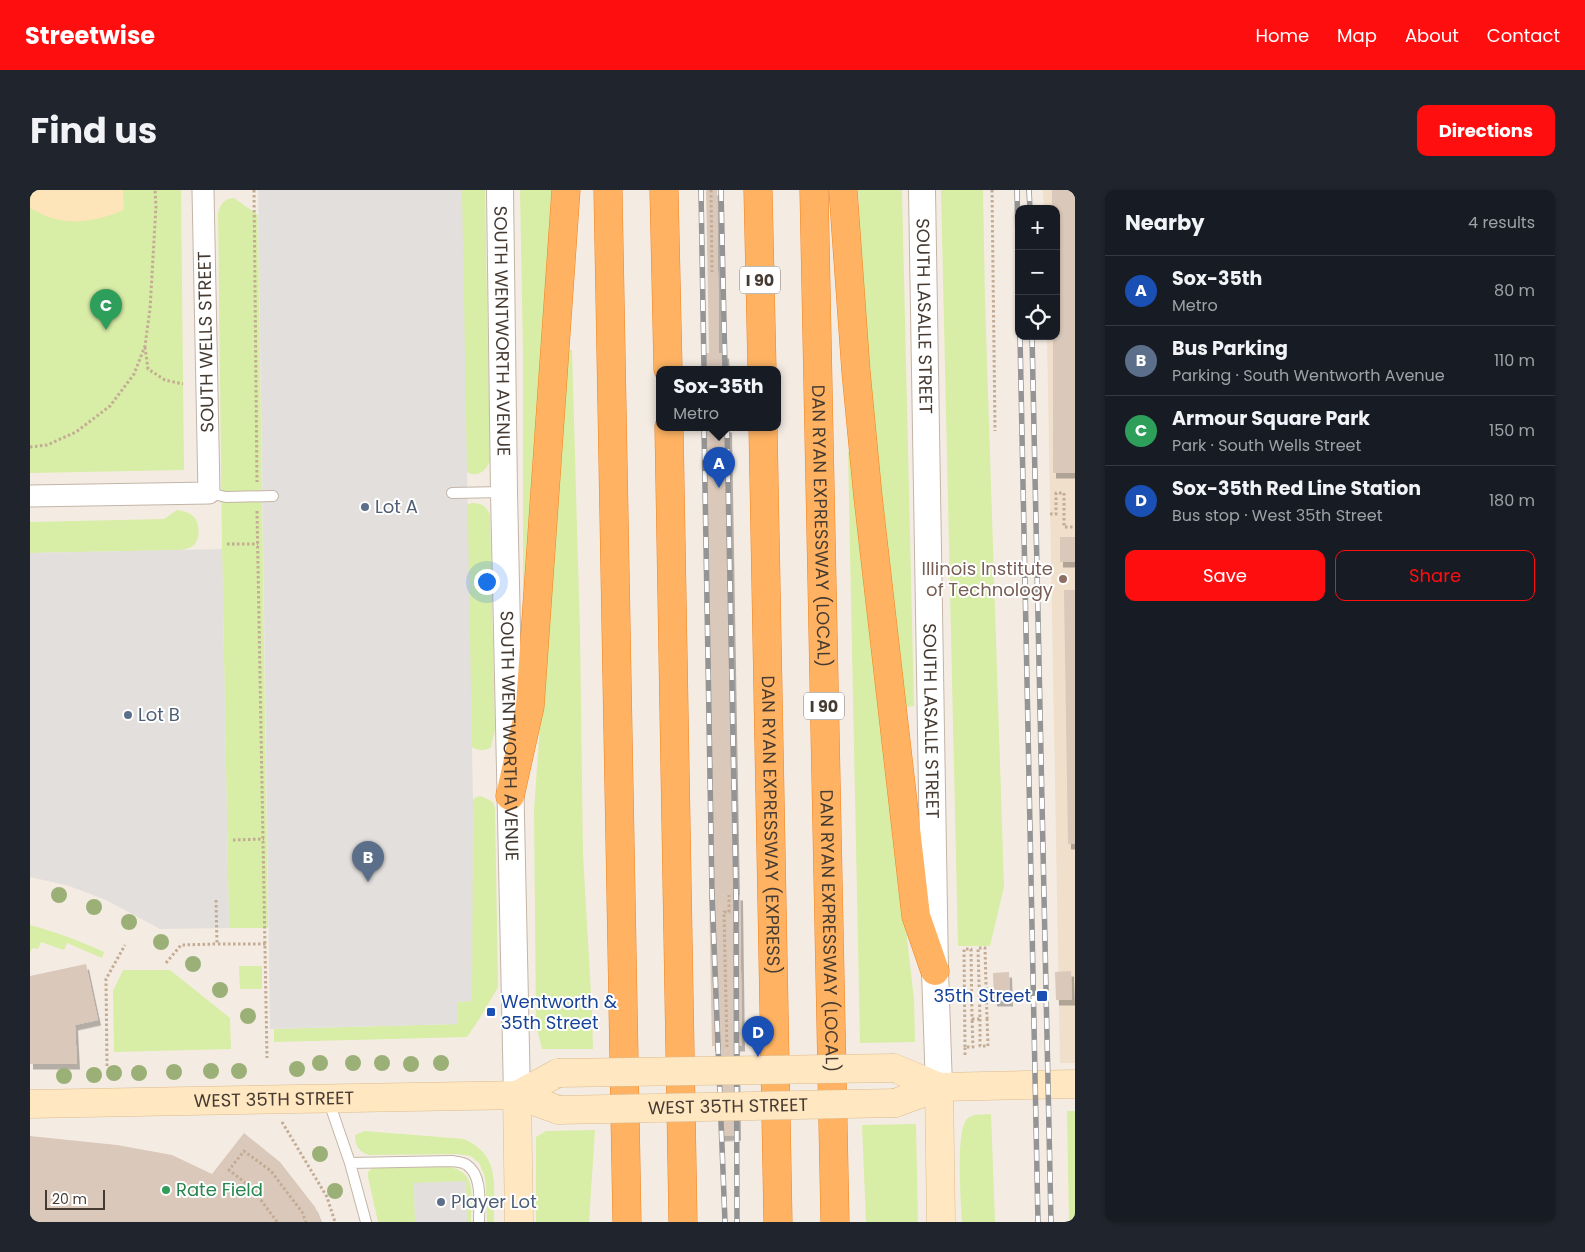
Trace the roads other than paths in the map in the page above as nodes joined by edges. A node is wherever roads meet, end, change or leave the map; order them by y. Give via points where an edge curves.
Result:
1 (203, 190) edge
2 (500, 190) edge
3 (566, 190) edge
4 (608, 190) edge
5 (664, 190) edge
6 (758, 190) edge
7 (814, 190) edge
8 (843, 190) edge
9 (922, 190) edge
10 (668, 366) edge
11 (762, 366) edge
12 (669, 431) edge
13 (763, 431) edge
14 (504, 492) junction
15 (209, 493) junction
16 (452, 493) dead end
17 (30, 496) edge
18 (274, 496) dead end
19 (510, 796) junction
20 (935, 970) junction
21 (1075, 1084) edge
22 (939, 1087) junction
23 (516, 1095) junction
24 (328, 1098) junction
25 (30, 1104) edge
26 (350, 1163) junction
27 (366, 1222) edge
28 (479, 1222) edge
29 (519, 1222) edge
30 (627, 1222) edge
31 (683, 1222) edge
32 (778, 1222) edge
33 (835, 1222) edge
34 (941, 1222) edge

1 - 15 street, SOUTH WELLS STREET
2 - 14 street, SOUTH WENTWORTH AVENUE
3 - 19 highway via 530,706
4 - 30 highway
5 - 10 highway
6 - 11 highway, I 90
7 - 33 highway, DAN RYAN EXPRESSWAY (LOCAL) / I 90
8 - 20 highway via 860,420 916,916
9 - 20 street, SOUTH LASALLE STREET
12 - 31 highway
13 - 32 highway, DAN RYAN EXPRESSWAY (EXPRESS)
14 - 16 lane
14 - 19 street, SOUTH WENTWORTH AVENUE
15 - 17 street
15 - 18 lane via 226,498
19 - 23 street, SOUTH WENTWORTH AVENUE
20 - 22 street, SOUTH LASALLE STREET
21 - 22 main road, WEST 35TH STREET
22 - 23 main road, WEST 35TH STREET, bridge via 895,1103 559,1110
22 - 23 main road, WEST 35TH STREET, bridge via 894,1068 558,1073
22 - 34 main road, SOUTH LASALLE STREET
23 - 24 main road, WEST 35TH STREET
23 - 29 main road, SOUTH WENTWORTH AVENUE
24 - 25 main road, WEST 35TH STREET
24 - 26 lane
26 - 27 lane
26 - 28 lane via 466,1163 474,1172 478,1186

